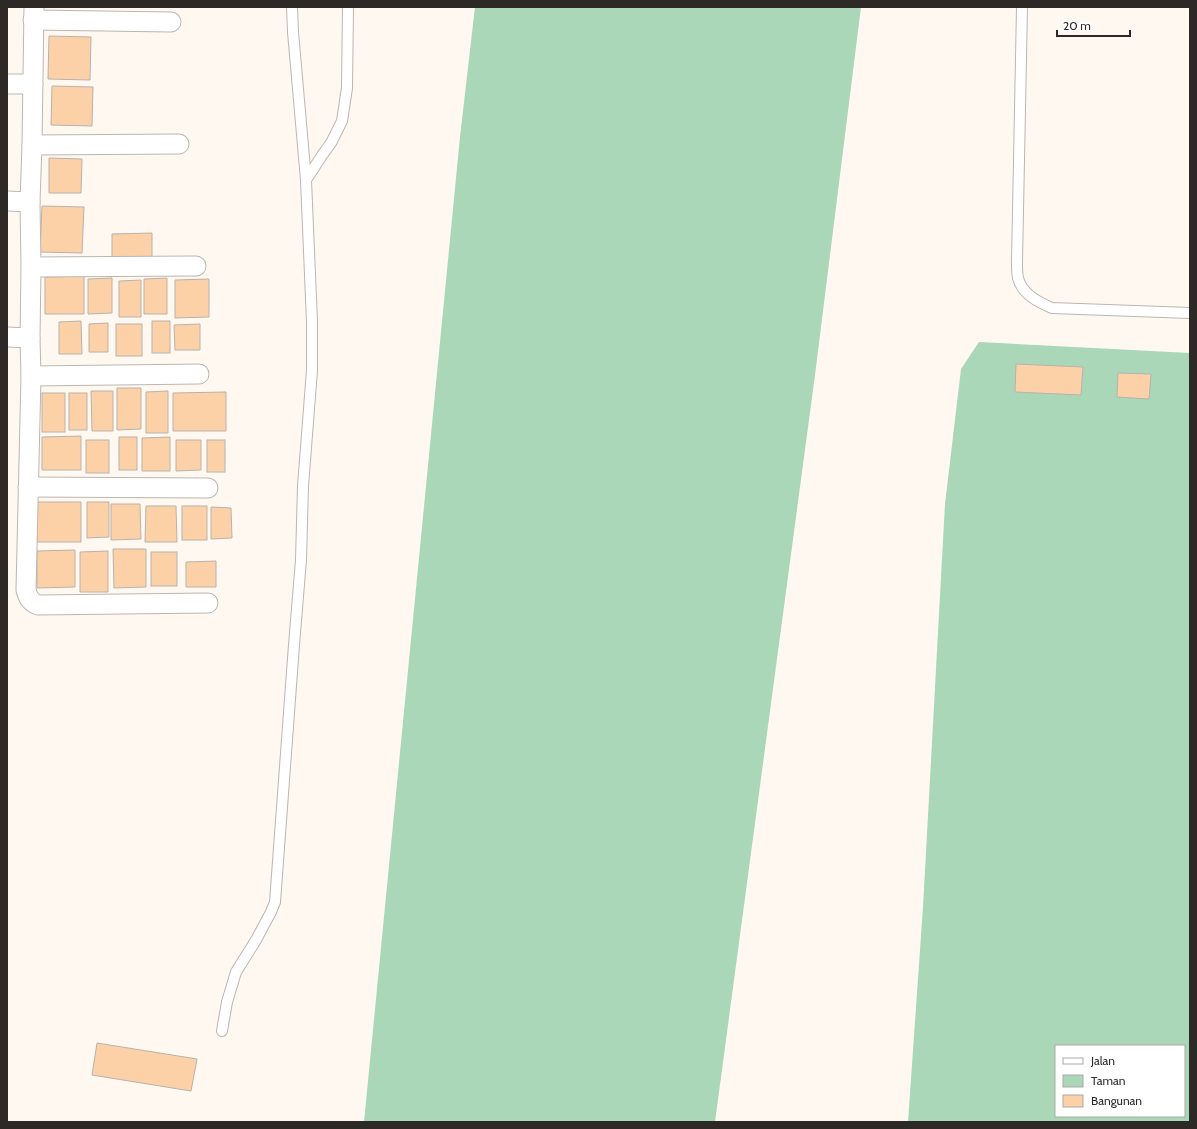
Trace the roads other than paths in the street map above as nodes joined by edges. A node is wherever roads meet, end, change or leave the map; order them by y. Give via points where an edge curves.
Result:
1 (292, 7) edge
2 (348, 7) edge
3 (1022, 7) edge
4 (34, 14) edge
5 (171, 22) dead end
6 (7, 84) edge
7 (33, 84) junction
8 (179, 144) dead end
9 (32, 145) junction
10 (306, 180) junction
11 (7, 201) edge
12 (30, 202) junction
13 (196, 266) dead end
14 (31, 267) junction
15 (1190, 313) edge
16 (7, 337) edge
17 (30, 338) junction
18 (199, 374) dead end
19 (31, 376) junction
20 (28, 486) junction
21 (208, 488) dead end
22 (208, 603) dead end
23 (222, 1032) dead end

1 - 10 lane
2 - 10 lane via 347,88 342,121 331,143
3 - 15 lane via 1017,262 1018,278 1025,292 1052,308
4 - 5 street
4 - 7 street
6 - 7 street
7 - 9 street
8 - 9 street
9 - 12 street
10 - 23 lane via 312,370 276,902 236,972
11 - 12 street
12 - 14 street
13 - 14 street
14 - 17 street
16 - 17 street
17 - 19 street
18 - 19 street
19 - 20 street
20 - 21 street
20 - 22 street via 26,590 33,603 48,606

